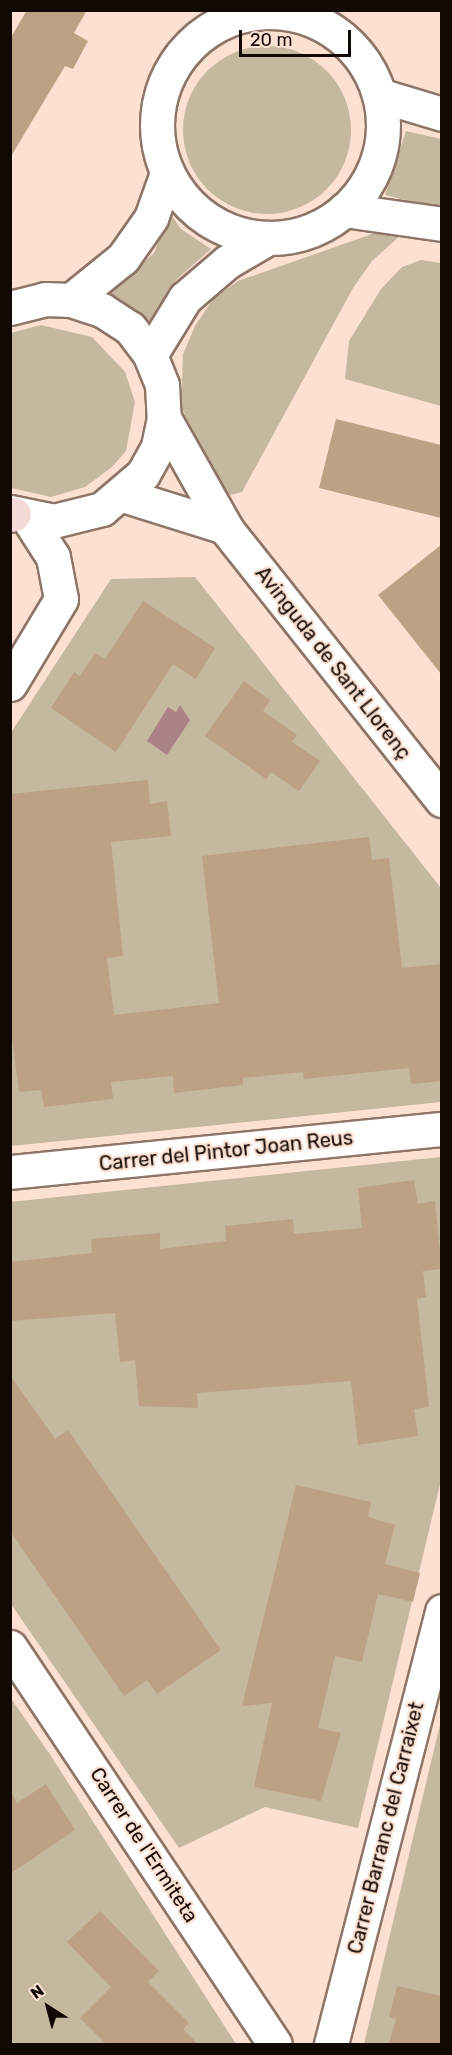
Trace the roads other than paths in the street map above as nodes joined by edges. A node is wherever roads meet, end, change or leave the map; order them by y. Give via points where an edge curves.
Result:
1 (196, 10) edge
2 (324, 20) edge
3 (191, 44) junction
4 (380, 95) junction
5 (441, 114) edge
6 (167, 173) junction
7 (344, 210) junction
8 (441, 224) edge
9 (268, 238) junction
10 (71, 300) junction
11 (13, 304) edge
12 (150, 355) junction
13 (164, 418) junction
14 (123, 495) junction
15 (16, 515) edge
16 (225, 527) junction
17 (10, 684) edge
18 (441, 800) edge
19 (441, 1129) edge
20 (10, 1172) edge
21 (441, 1611) edge
22 (10, 1647) edge
23 (275, 2044) edge
24 (332, 2044) edge

1 - 3 street
2 - 3 street via 294,14 253,13 213,27
2 - 4 street via 354,48
3 - 6 street via 170,74 156,119
4 - 5 street
4 - 7 street via 382,137 374,169
6 - 9 street via 198,213 219,227
6 - 10 street via 152,218 123,258
7 - 8 street
7 - 9 street via 321,226
9 - 12 street via 227,262 185,298
10 - 11 street
10 - 12 street via 102,310 129,328
12 - 13 street via 162,385
13 - 14 street via 158,447 143,474
13 - 16 street, Avinguda de Sant Llorenç
14 - 15 street via 78,518
14 - 16 street
15 - 17 street via 53,557 61,599
16 - 18 street, Avinguda de Sant Llorenç
19 - 20 street, Carrer del Pintor Joan Reus
21 - 24 street, Carrer Barranc del Carraixet
22 - 23 street, Carrer de l'Ermiteta

